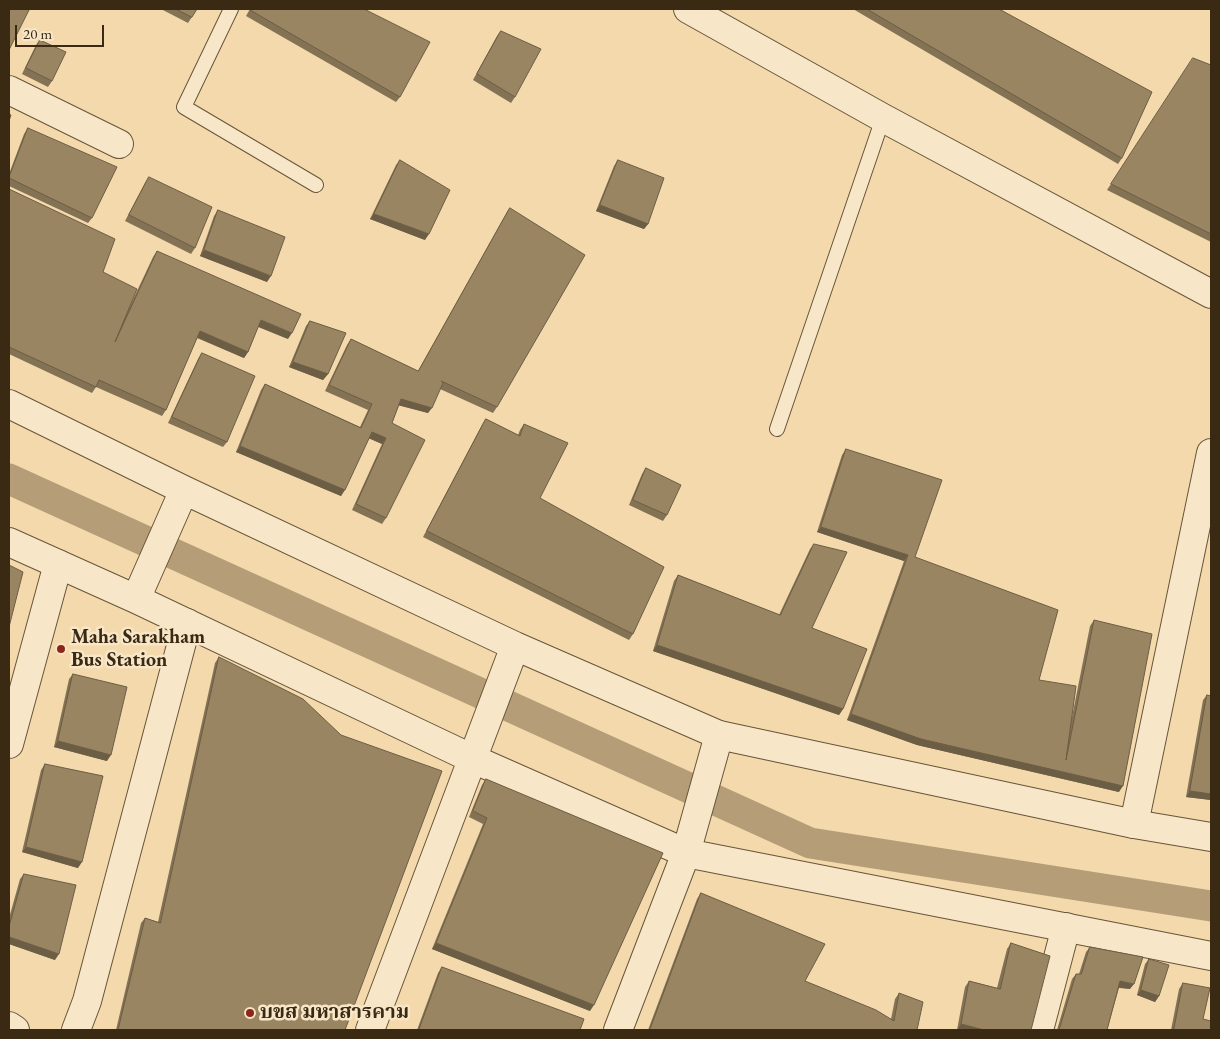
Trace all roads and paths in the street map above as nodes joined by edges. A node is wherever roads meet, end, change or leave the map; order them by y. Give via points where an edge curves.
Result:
1 (231, 9) edge
2 (688, 9) edge
3 (9, 90) edge
4 (883, 118) junction
5 (119, 144) dead end
6 (316, 185) dead end
7 (1211, 294) edge
8 (9, 404) edge
9 (778, 430) dead end
10 (1211, 453) edge
11 (184, 490) junction
12 (9, 542) edge
13 (58, 564) junction
14 (136, 599) junction
15 (188, 624) junction
16 (515, 646) junction
17 (719, 735) junction
18 (9, 744) edge
19 (473, 759) junction
20 (1134, 824) junction
21 (1211, 837) edge
22 (686, 852) junction
23 (1066, 927) junction
24 (1211, 956) edge
25 (9, 1026) edge
26 (15, 1030) edge
27 (76, 1030) edge
28 (370, 1030) edge
29 (618, 1030) edge
30 (1039, 1030) edge

1 - 6 lane via 184,107
2 - 4 street
3 - 5 street
4 - 7 street
4 - 9 lane
8 - 11 street
10 - 20 street
11 - 14 street
11 - 16 street
12 - 13 street
13 - 14 street
13 - 18 street
14 - 15 street
15 - 19 street
15 - 27 street via 87,1001
16 - 17 street
16 - 19 street
17 - 20 street
17 - 22 street
19 - 22 street
19 - 28 street
20 - 21 street
22 - 23 street
22 - 29 street
23 - 24 street
23 - 30 street
25 - 26 street

